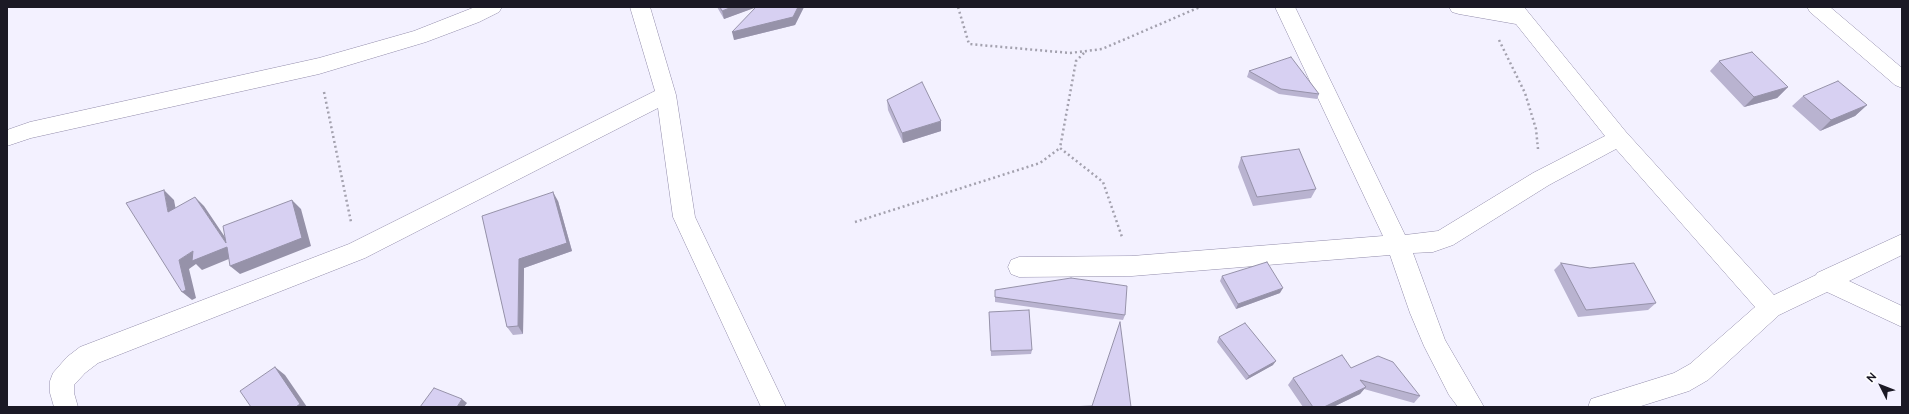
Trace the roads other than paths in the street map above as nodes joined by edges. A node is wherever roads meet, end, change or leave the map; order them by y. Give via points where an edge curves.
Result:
1 (492, 7) edge
2 (640, 7) edge
3 (1284, 7) edge
4 (1459, 7) edge
5 (1817, 7) edge
6 (1517, 13) edge
7 (1902, 80) edge
8 (666, 95) junction
9 (7, 138) edge
10 (1619, 138) junction
11 (1398, 244) junction
12 (1902, 244) edge
13 (1018, 267) dead end
14 (1825, 280) junction
15 (1770, 308) junction
16 (1902, 317) edge
17 (66, 407) edge
18 (774, 407) edge
19 (1472, 407) edge
20 (1600, 407) edge

1 - 9 street via 420,37 319,66 30,130
2 - 8 street
3 - 11 street
4 - 6 street via 1482,12
5 - 7 street
6 - 10 street
8 - 17 street via 357,251 90,356 76,365 62,381
8 - 18 street via 684,217
10 - 11 street via 1541,180 1445,238 1433,242
10 - 15 street
11 - 13 street via 1132,266
11 - 19 street via 1436,346
12 - 14 street
14 - 15 street
14 - 16 street
15 - 20 street via 1699,372 1680,383

